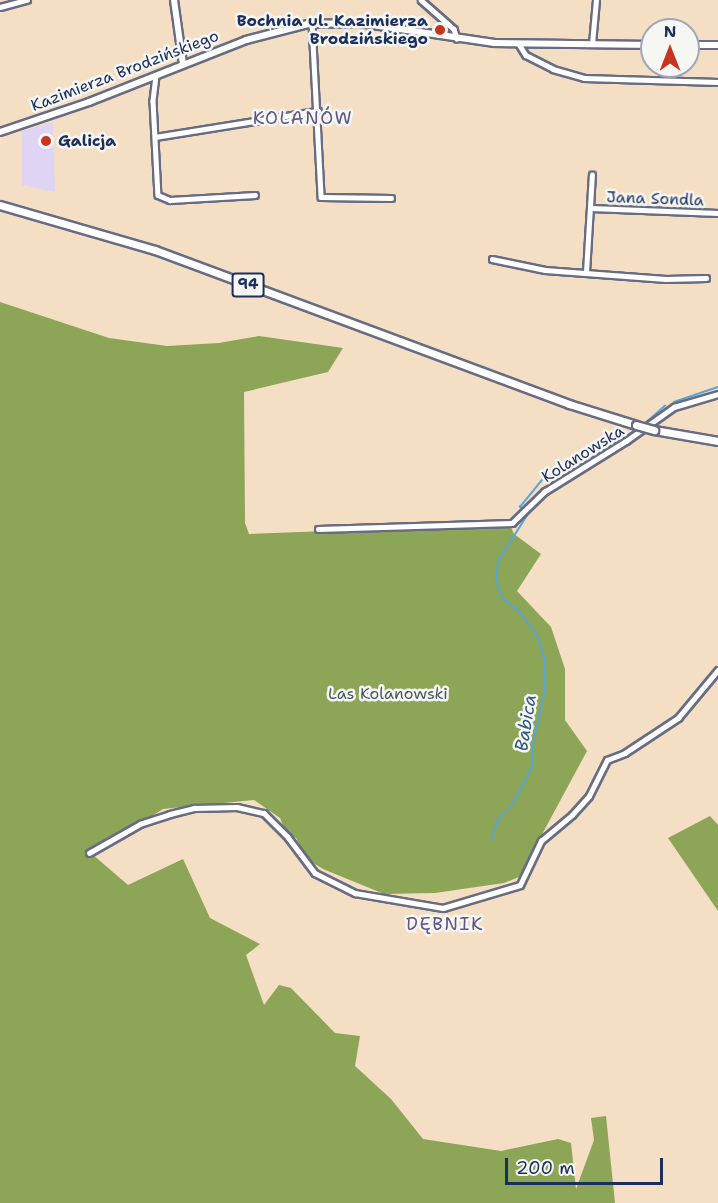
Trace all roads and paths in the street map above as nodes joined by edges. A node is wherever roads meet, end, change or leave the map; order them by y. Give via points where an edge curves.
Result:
1 (27, 0) edge
2 (174, 0) edge
3 (421, 0) edge
4 (596, 0) edge
5 (0, 7) edge
6 (312, 23) junction
7 (456, 39) junction
8 (519, 44) junction
9 (592, 44) junction
10 (640, 45) edge
11 (700, 45) edge
12 (718, 45) edge
13 (183, 64) junction
14 (156, 76) junction
15 (718, 82) edge
16 (318, 111) junction
17 (0, 132) edge
18 (155, 137) junction
19 (592, 175) dead end
20 (255, 195) dead end
21 (391, 198) dead end
22 (0, 207) edge
23 (591, 208) junction
24 (718, 213) edge
25 (492, 259) dead end
26 (586, 272) junction
27 (706, 278) dead end
28 (718, 394) edge
29 (718, 441) edge
30 (318, 529) dead end
31 (718, 670) edge
32 (89, 853) dead end

1 - 5 street
2 - 13 main road
3 - 7 street via 454,29
4 - 9 street
6 - 7 main road, Kazimierza Brodzińskiego via 359,23
6 - 13 main road, Kazimierza Brodzińskiego via 272,31
6 - 16 street
7 - 8 main road, Kazimierza Brodzińskiego
8 - 9 main road, Kazimierza Brodzińskiego
8 - 15 street via 526,55 584,78
9 - 10 main road, Kazimierza Brodzińskiego
11 - 12 main road
13 - 14 main road, Kazimierza Brodzińskiego
14 - 17 main road, Kazimierza Brodzińskiego
14 - 18 street
16 - 18 street
16 - 21 street via 321,197
18 - 20 street via 156,185 158,195 164,199
19 - 23 street
22 - 29 main road, 94, bridge via 155,250 569,404 654,430
23 - 24 street, Jana Sondla
23 - 26 street
25 - 26 street via 524,267
26 - 27 street
28 - 30 street, Kolanowska via 674,407 544,492 512,523
31 - 32 street via 678,718 625,753 607,760 589,796 541,841 520,885 444,908 355,893 315,873 264,813 237,807 170,813 140,824

